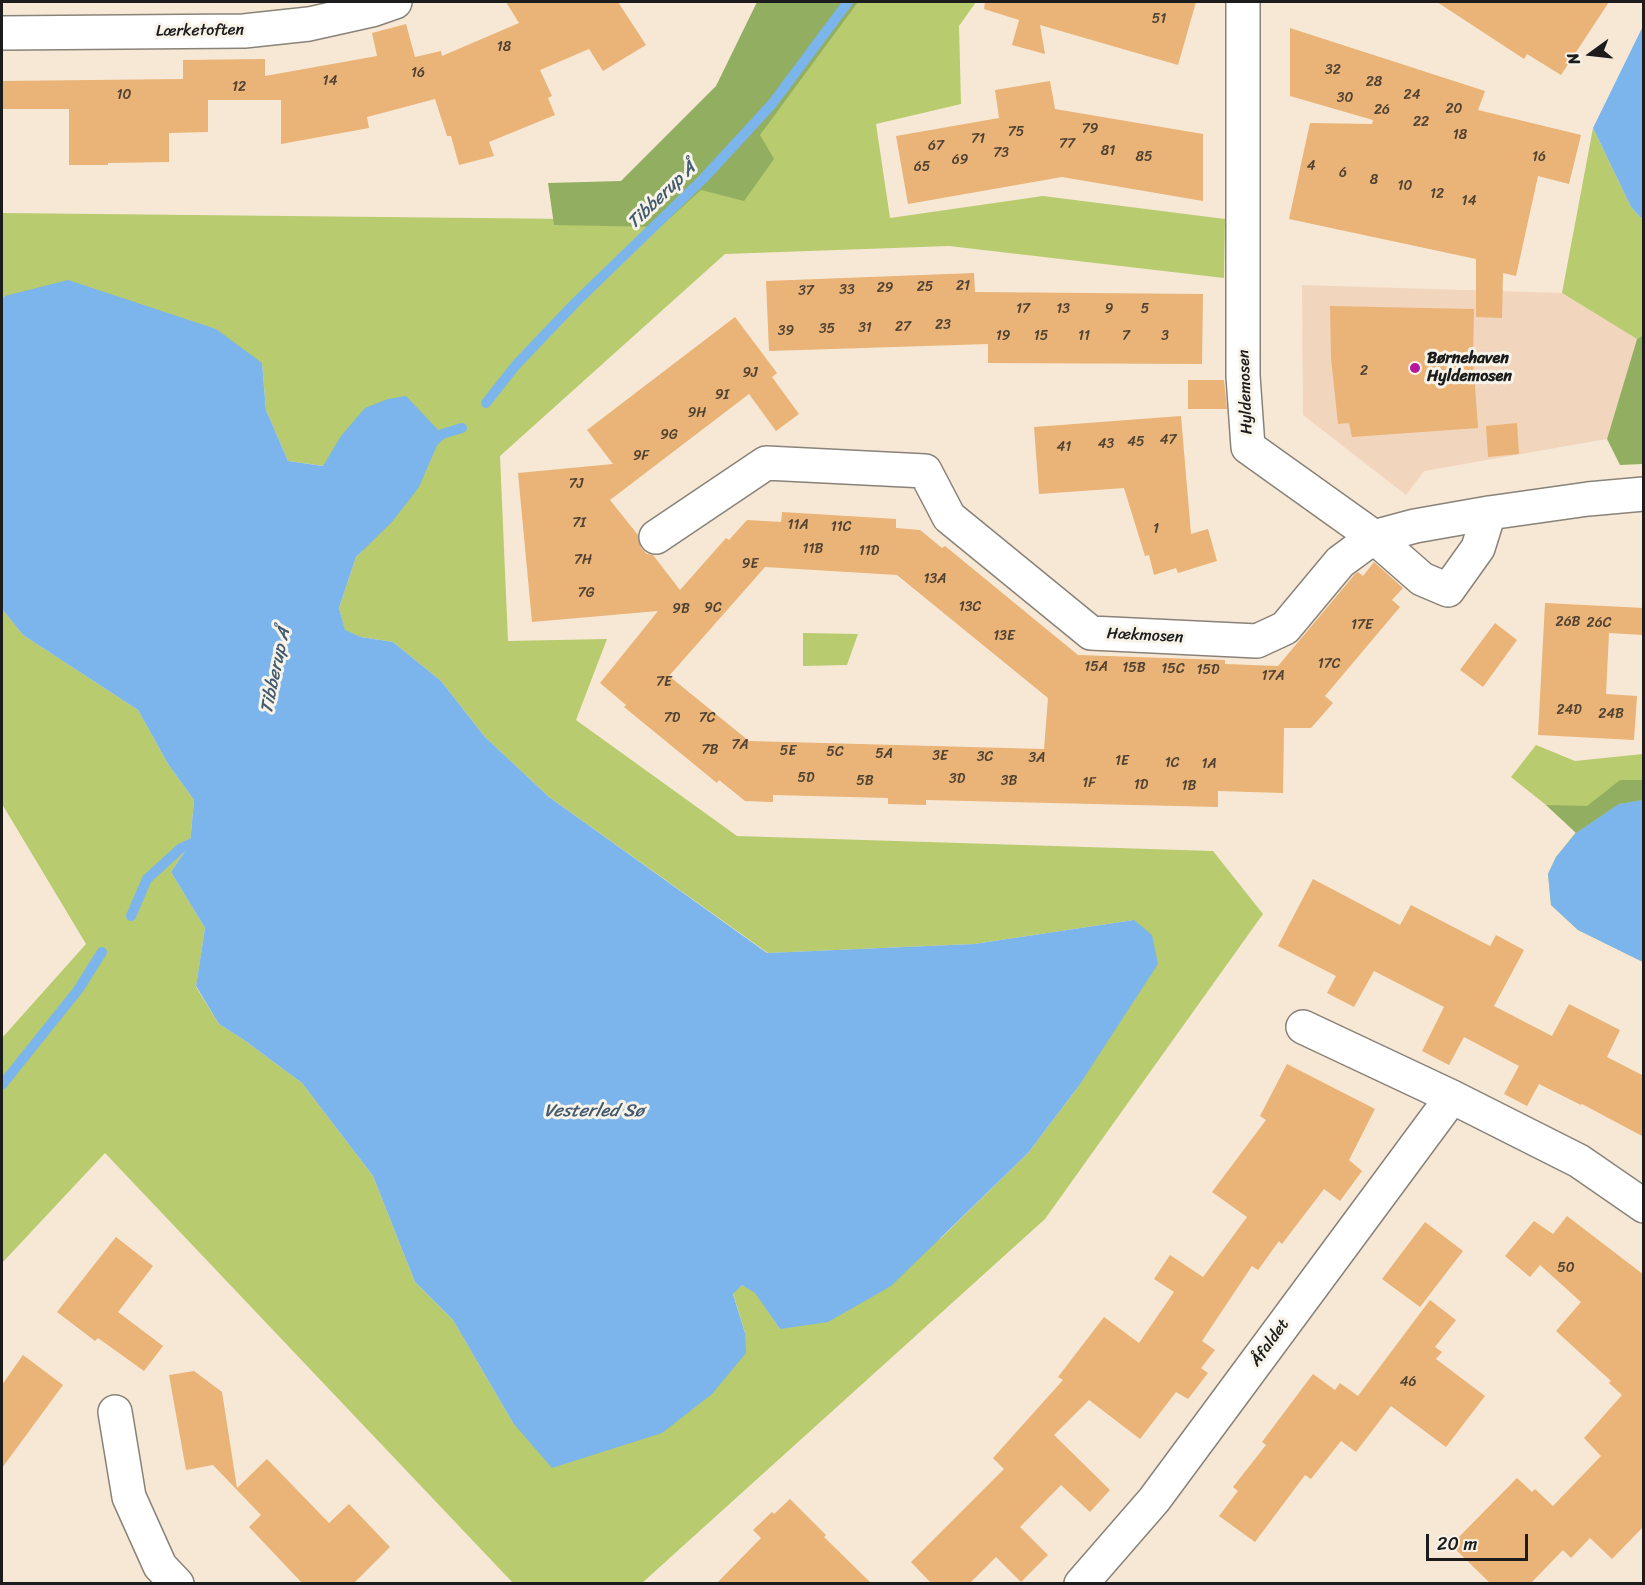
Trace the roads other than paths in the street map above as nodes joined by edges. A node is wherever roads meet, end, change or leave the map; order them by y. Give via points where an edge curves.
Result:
1 (395, 2) edge
2 (1243, 2) edge
3 (2, 33) edge
4 (1644, 494) edge
5 (1489, 513) junction
6 (656, 537) dead end
7 (1374, 537) junction
8 (1303, 1027) dead end
9 (1452, 1097) junction
10 (1644, 1206) edge
11 (115, 1412) dead end
12 (177, 1584) edge
13 (1081, 1584) edge

1 - 3 street, Lærketoften via 309,24 244,31
2 - 7 street, Hyldemosen via 1244,376 1248,447
4 - 5 street, Hækmosen
5 - 7 street, Hækmosen
5 - 7 street, Hyldemosen via 1478,548 1448,590 1422,579
6 - 7 street, Hækmosen via 766,463 925,471 949,517 1091,633 1257,641 1284,628 1340,562
8 - 9 street
9 - 10 street via 1579,1161
9 - 13 street, Åfaldet via 1154,1500
11 - 12 street via 129,1497 160,1566

